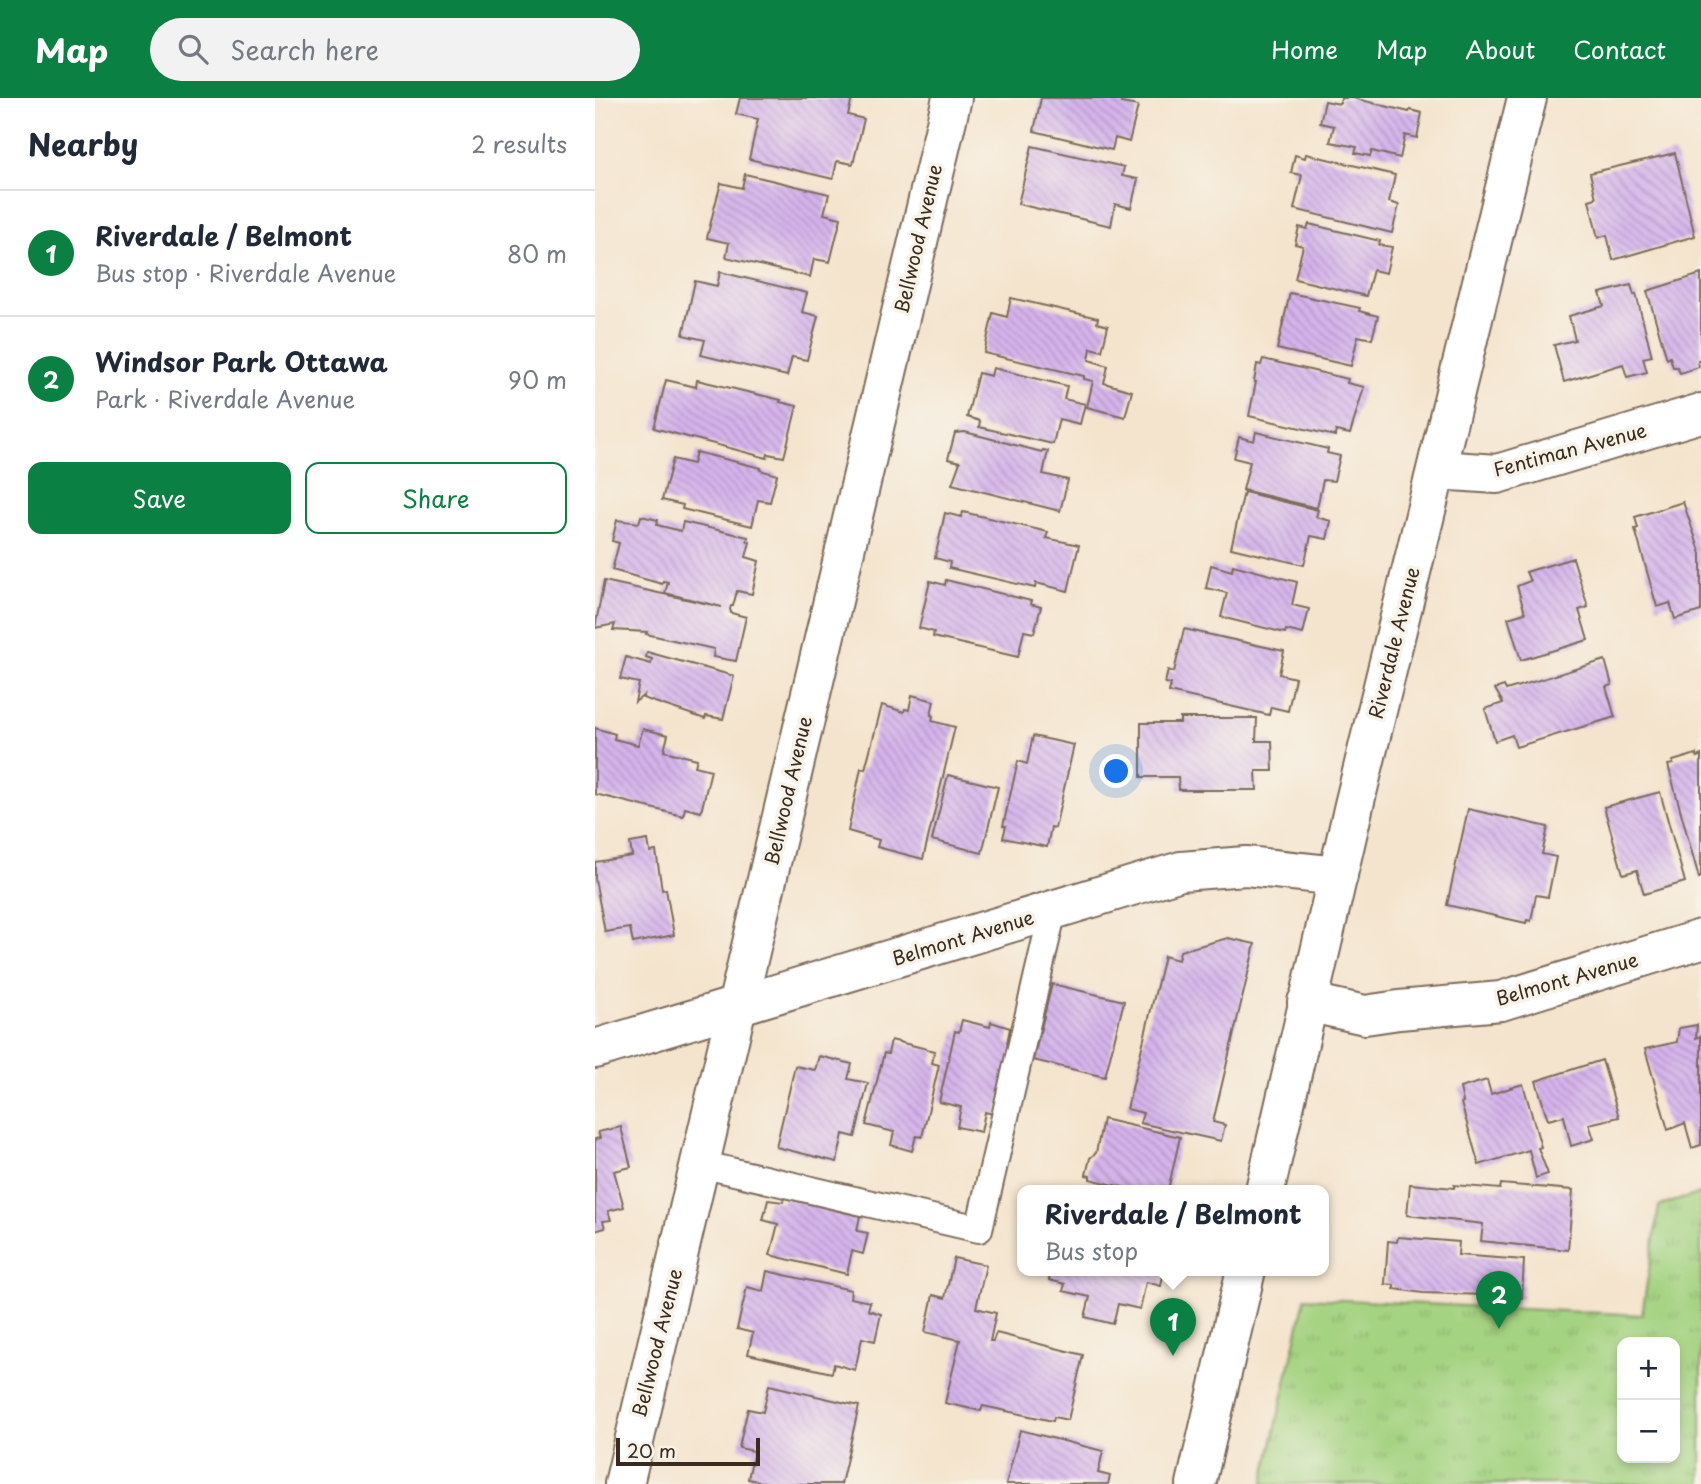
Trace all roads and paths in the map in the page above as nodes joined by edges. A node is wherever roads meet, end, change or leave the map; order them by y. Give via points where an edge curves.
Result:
1 (952, 98) edge
2 (1527, 98) edge
3 (1701, 413) edge
4 (1437, 470) junction
5 (1338, 876) junction
6 (1053, 910) junction
7 (1701, 939) edge
8 (1307, 1002) junction
9 (737, 1006) junction
10 (595, 1049) edge
11 (700, 1164) junction
12 (1266, 1185) edge
13 (1246, 1276) edge
14 (624, 1484) edge
15 (1196, 1484) edge

1 - 9 street, Bellwood Avenue
2 - 4 street, Riverdale Avenue
3 - 4 street, Fentiman Avenue via 1497,474
4 - 5 street, Riverdale Avenue
5 - 6 street, Belmont Avenue via 1246,866 1181,871
5 - 8 street, Riverdale Avenue
6 - 9 street, Belmont Avenue
6 - 11 lane via 979,1229
7 - 8 street, Belmont Avenue via 1501,1001 1365,1015
8 - 12 street, Riverdale Avenue
9 - 10 street, Belmont Avenue
9 - 11 street, Bellwood Avenue
11 - 14 street, Bellwood Avenue
13 - 15 street

